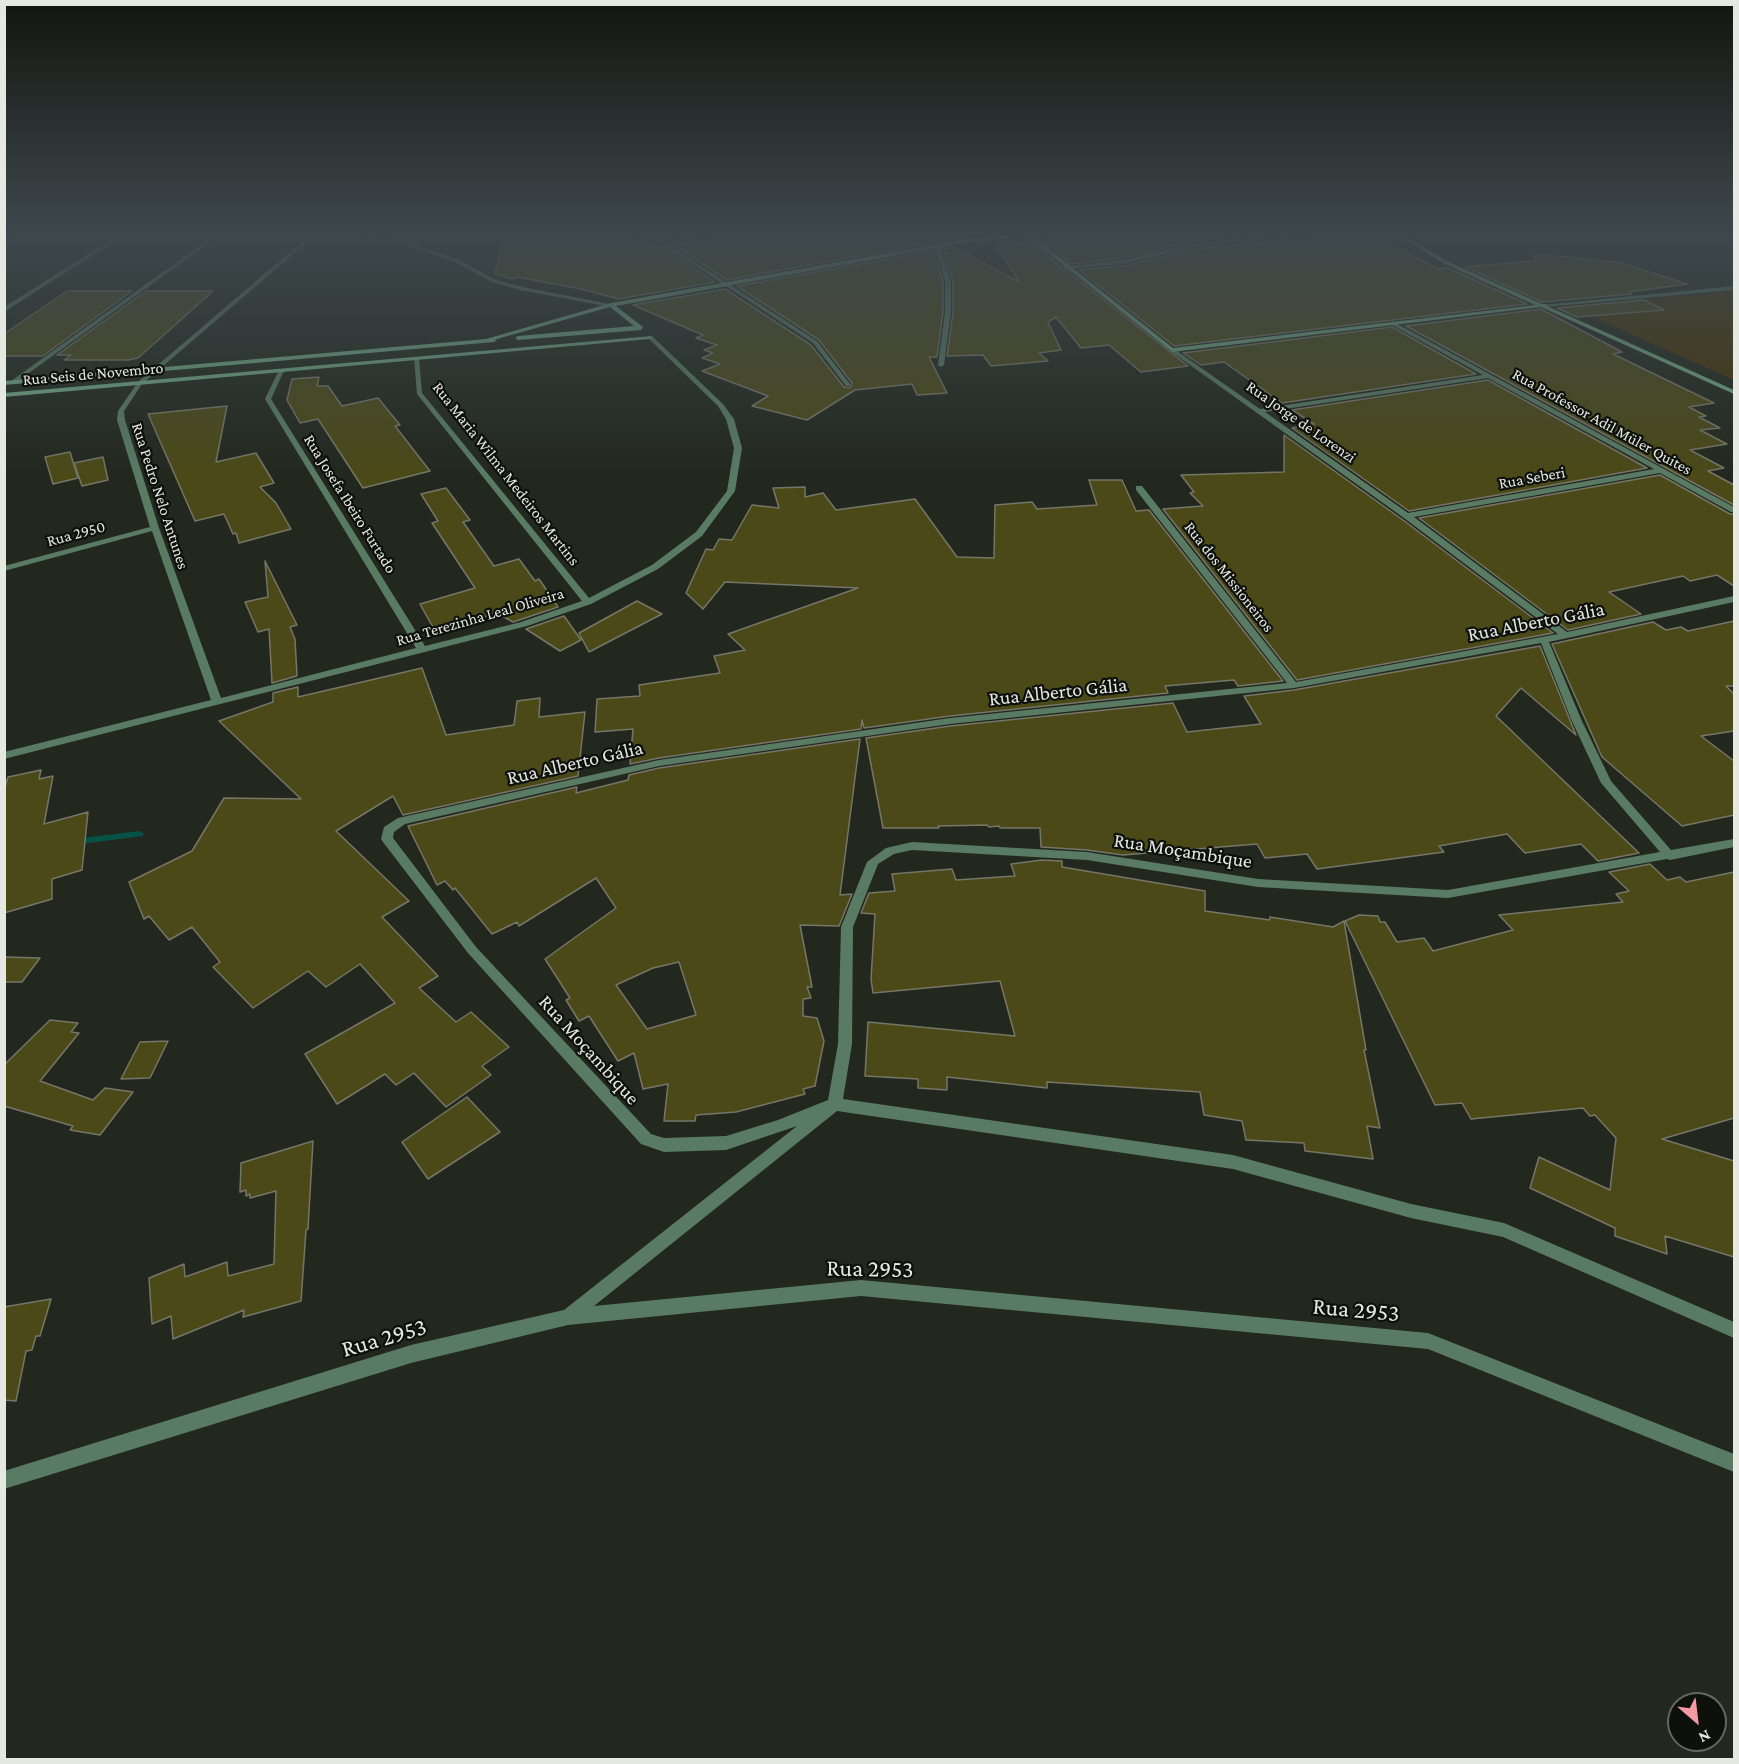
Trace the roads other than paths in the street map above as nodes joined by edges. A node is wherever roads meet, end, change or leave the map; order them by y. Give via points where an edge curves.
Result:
1 (106, 315) edge
2 (219, 315) edge
3 (575, 315) edge
4 (624, 315) edge
5 (774, 315) edge
6 (948, 315) edge
7 (1127, 315) edge
8 (1457, 315) edge
9 (1567, 315) edge
10 (1392, 323) junction
11 (639, 327) junction
12 (650, 337) junction
13 (488, 340) junction
14 (1172, 350) junction
15 (416, 358) junction
16 (941, 365) dead end
17 (156, 370) junction
18 (281, 371) junction
19 (1491, 376) junction
20 (13, 382) junction
21 (4, 383) edge
22 (140, 383) junction
23 (848, 385) dead end
24 (1734, 392) edge
25 (4, 395) edge
26 (1259, 411) junction
27 (1662, 470) junction
28 (1140, 488) dead end
29 (1734, 510) edge
30 (1407, 516) junction
31 (155, 528) junction
32 (4, 569) edge
33 (1734, 599) edge
34 (588, 602) junction
35 (1565, 635) junction
36 (1544, 640) junction
37 (422, 650) junction
38 (1294, 685) junction
39 (218, 702) junction
40 (4, 756) edge
41 (388, 830) joint
42 (1734, 843) edge
43 (1670, 856) junction
44 (836, 1104) junction
45 (568, 1317) junction
46 (1734, 1330) edge
47 (1734, 1463) edge
48 (4, 1480) edge

1 - 20 street
2 - 17 street, Rua Pedro Nelo Antunes
3 - 13 street
4 - 11 street, Rua Terezinha Leal Oliveira
5 - 23 street via 815,342
6 - 16 street
7 - 14 street, Rua Jorge de Lorenzi
8 - 10 street
9 - 24 street
10 - 14 street
10 - 19 street, Rua Professor Adil Müler Quites
11 - 12 street, Rua Terezinha Leal Oliveira
11 - 13 street, Rua Seis de Novembro
12 - 15 street, Rua Seis de Novembro
12 - 34 street, Rua Terezinha Leal Oliveira via 721,405 730,419 738,448 731,491 699,534 654,567
13 - 17 street, Rua Seis de Novembro
14 - 26 street, Rua Jorge de Lorenzi
15 - 18 street, Rua Seis de Novembro
15 - 34 street, Rua Maria Wilma Medeiros Martins via 419,393
17 - 20 street, Rua Seis de Novembro
17 - 22 street, Rua Pedro Nelo Antunes
18 - 22 street, Rua Seis de Novembro
18 - 37 street, Rua Josefa Ibeiro Furtado via 268,399
19 - 26 street
19 - 27 street, Rua Professor Adil Müler Quites
20 - 21 street, Rua Seis de Novembro
22 - 25 street, Rua Seis de Novembro
22 - 31 street, Rua Pedro Nelo Antunes via 121,411 121,420
26 - 30 street, Rua Jorge de Lorenzi
27 - 29 street, Rua Professor Adil Müler Quites
27 - 30 street, Rua Seberi
28 - 38 street, Rua dos Missioneiros
30 - 35 street, Rua Jorge de Lorenzi
31 - 32 street, Rua 2950
31 - 39 street, Rua Pedro Nelo Antunes
33 - 35 street, Rua Alberto Gália
34 - 37 street, Rua Terezinha Leal Oliveira via 524,624
35 - 36 street, Rua Alberto Gália
36 - 38 street, Rua Alberto Gália
36 - 43 street via 1606,783
37 - 39 street, Rua Terezinha Leal Oliveira
38 - 41 street, Rua Alberto Gália via 950,721 658,763 402,821
39 - 40 street, Rua Terezinha Leal Oliveira
41 - 44 street, Rua Moçambique via 387,839 472,950 646,1139 664,1145 726,1143
42 - 43 street, Rua Moçambique
43 - 44 street, Rua Moçambique via 1448,894 1258,883 1087,856 912,846 890,851 873,862 847,927 846,1044
44 - 45 street
44 - 46 street via 1233,1162 1411,1211 1504,1230
45 - 47 street, Rua 2953 via 861,1287 1428,1341
45 - 48 street, Rua 2953 via 411,1354

